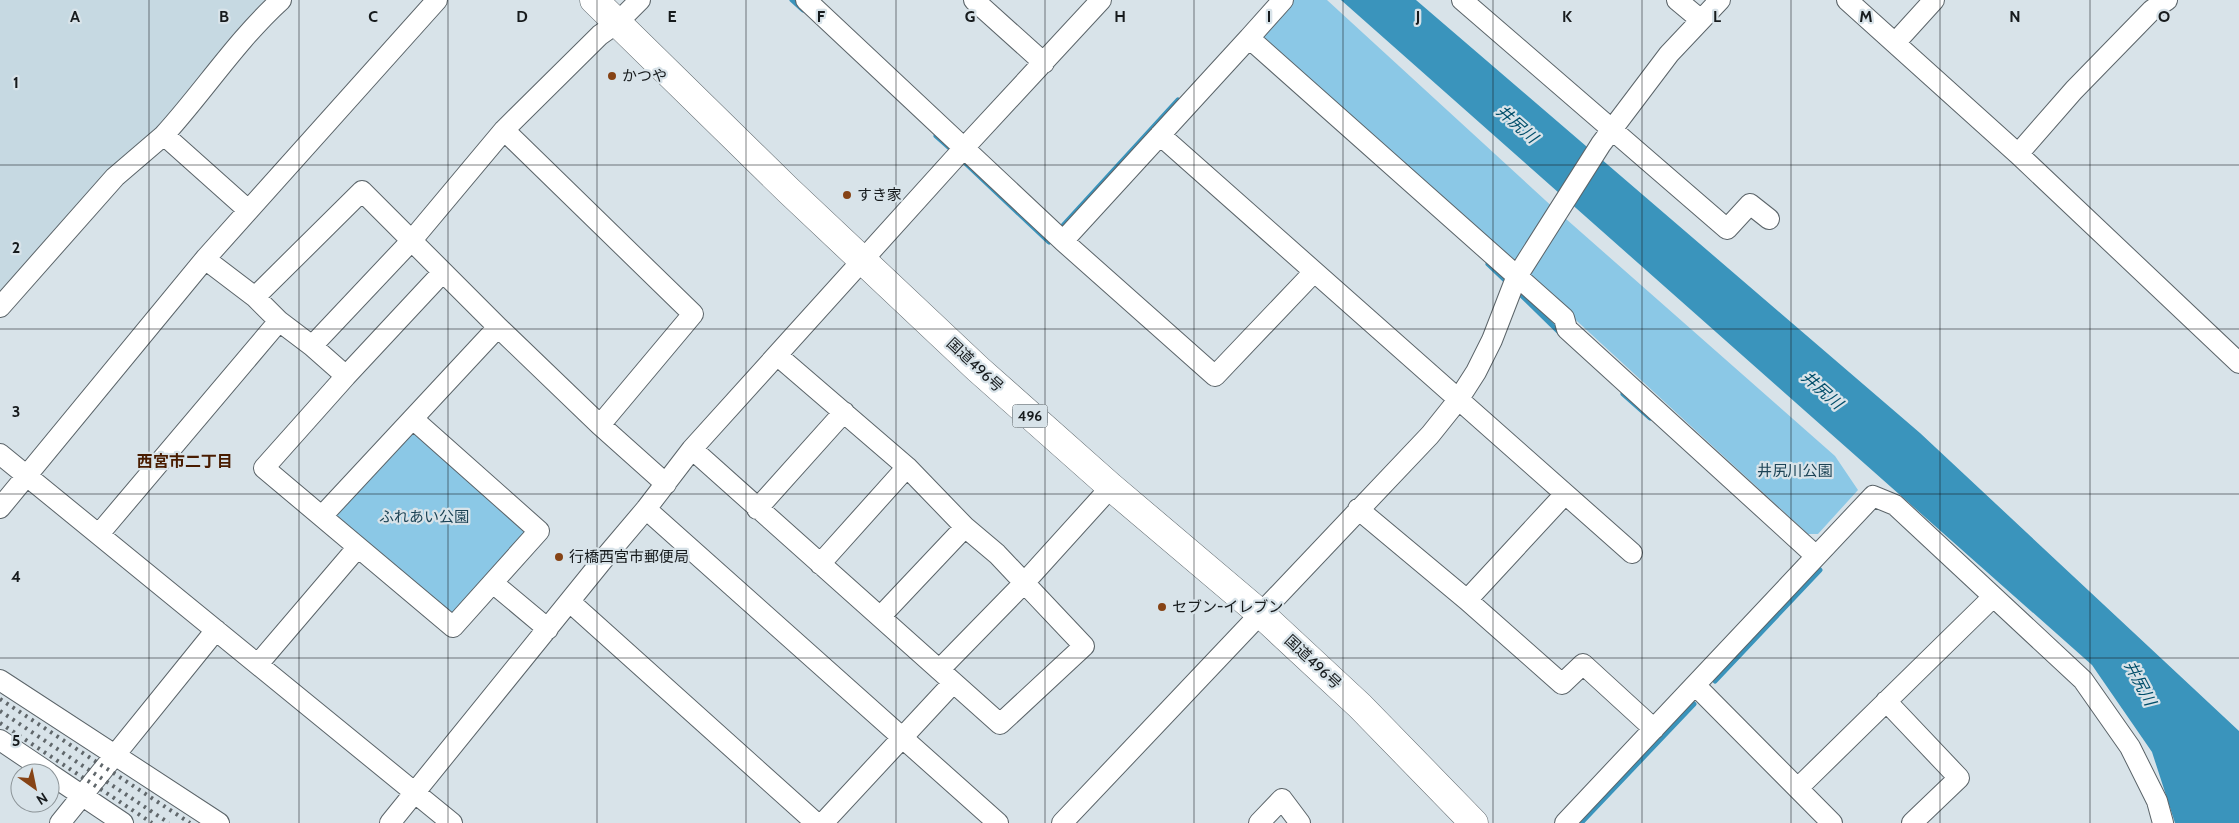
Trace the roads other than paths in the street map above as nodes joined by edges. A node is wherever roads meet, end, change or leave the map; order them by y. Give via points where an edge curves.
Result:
1 (281, 0) edge
2 (437, 0) edge
3 (594, 0) edge
4 (640, 0) edge
5 (806, 0) edge
6 (974, 0) edge
7 (1101, 0) edge
8 (1283, 0) edge
9 (1462, 0) edge
10 (1677, 0) edge
11 (1720, 0) edge
12 (1847, 0) edge
13 (1934, 0) edge
14 (2166, 0) edge
15 (1701, 20) junction
16 (617, 23) junction
17 (1249, 38) junction
18 (1895, 43) junction
19 (1044, 64) junction
20 (504, 130) junction
21 (164, 135) junction
22 (1160, 135) junction
23 (1607, 136) junction
24 (963, 149) junction
25 (2018, 154) junction
26 (248, 210) junction
27 (1768, 219) dead end
28 (412, 240) junction
29 (1063, 241) junction
30 (205, 259) junction
31 (863, 260) junction
32 (443, 272) junction
33 (1314, 272) junction
34 (1516, 278) junction
35 (255, 297) junction
36 (0, 306) edge
37 (279, 321) junction
38 (498, 327) junction
39 (312, 346) junction
40 (778, 356) junction
41 (2239, 364) edge
42 (346, 376) junction
43 (1458, 400) junction
44 (844, 412) junction
45 (413, 419) junction
46 (600, 425) junction
47 (692, 449) junction
48 (0, 454) edge
49 (907, 467) junction
50 (26, 476) junction
51 (666, 484) junction
52 (1111, 488) junction
53 (1565, 494) junction
54 (0, 508) edge
55 (646, 509) junction
56 (757, 509) junction
57 (1358, 509) junction
58 (322, 516) junction
59 (965, 527) junction
60 (99, 534) junction
61 (357, 548) junction
62 (1632, 554) dead end
63 (1816, 556) junction
64 (820, 564) junction
65 (493, 583) junction
66 (1024, 583) junction
67 (1993, 597) junction
68 (1467, 600) junction
69 (570, 602) junction
70 (1260, 614) junction
71 (880, 617) junction
72 (548, 629) junction
73 (216, 630) junction
74 (258, 664) junction
75 (946, 676) junction
76 (0, 680) edge
77 (1695, 685) junction
78 (1886, 701) junction
79 (1654, 729) junction
80 (902, 738) junction
81 (0, 740) edge
82 (114, 756) junction
83 (35, 763) edge
84 (60, 780) edge
85 (1798, 788) junction
86 (415, 794) junction
87 (82, 795) junction
88 (60, 823) edge
89 (123, 823) edge
90 (219, 823) edge
91 (390, 823) edge
92 (452, 823) edge
93 (816, 823) edge
94 (823, 823) edge
95 (998, 823) edge
96 (1062, 823) edge
97 (1259, 823) edge
98 (1300, 823) edge
99 (1474, 823) edge
100 (1565, 823) edge
101 (1832, 823) edge
102 (1912, 823) edge
103 (2163, 823) edge

1 - 21 street via 262,17
2 - 26 street
3 - 16 highway, 国道496号 / 496
4 - 16 street
5 - 24 street
6 - 19 street
7 - 19 street
8 - 17 street
9 - 23 street
10 - 15 street
11 - 15 street
12 - 18 street
13 - 18 street
14 - 25 street via 2152,10 2074,90
15 - 23 street via 1669,54
16 - 20 street via 600,35
16 - 31 highway, 国道496号 / 496
17 - 22 street
17 - 34 street
18 - 25 street
19 - 24 street
20 - 28 street
20 - 46 street via 693,314
21 - 26 street
21 - 36 street via 116,177
22 - 29 street
22 - 33 street
23 - 27 street via 1727,229 1750,204
23 - 34 street
24 - 29 street
24 - 31 street
25 - 41 street
26 - 30 street
28 - 32 street
28 - 35 street via 362,191
28 - 39 street
29 - 33 street via 1215,376
30 - 35 street
30 - 50 street
31 - 40 street
31 - 52 highway, 国道496号 / 496
32 - 38 street
32 - 42 street
33 - 43 street
34 - 43 street via 1492,340
34 - 63 street via 1564,318 1567,329
35 - 37 street
37 - 39 street
37 - 60 street
38 - 45 street
38 - 46 street
39 - 42 street
40 - 44 street
40 - 47 street
42 - 58 street via 264,468
43 - 53 street
43 - 57 street via 1430,435
44 - 49 street
44 - 56 street
45 - 58 street
45 - 65 street via 539,531
46 - 51 street
47 - 51 street
47 - 56 street
48 - 50 street
49 - 59 street
49 - 64 street
50 - 54 street
50 - 60 street
51 - 55 street
52 - 66 street
52 - 70 highway, 国道496号 / 496
53 - 62 street
53 - 68 street
55 - 69 street
55 - 80 street
56 - 64 street
57 - 68 street
57 - 70 street
58 - 61 street
59 - 66 street
59 - 71 street
60 - 73 street
61 - 65 street via 453,627
61 - 74 street
63 - 67 street via 1873,496 1895,505
63 - 77 street
64 - 71 street
65 - 72 street
66 - 75 street
66 - 75 street via 1084,646 1000,724
67 - 78 street
67 - 103 street via 2082,680 2130,747 2157,801
68 - 79 street via 1562,684 1583,664
69 - 72 street
69 - 93 street
70 - 96 street
70 - 99 highway, 国道496号 / 496 via 1360,706
71 - 75 street
72 - 86 street
73 - 74 street
73 - 82 street
74 - 86 street
75 - 80 street
76 - 82 street
77 - 79 street
77 - 85 street
78 - 85 street
78 - 102 street via 1959,778
79 - 100 street
80 - 94 street
80 - 95 street
81 - 83 street
82 - 87 street
82 - 90 street
84 - 87 street
85 - 101 street
86 - 91 street
86 - 92 street
87 - 88 street
87 - 89 street
97 - 98 street via 1282,798

